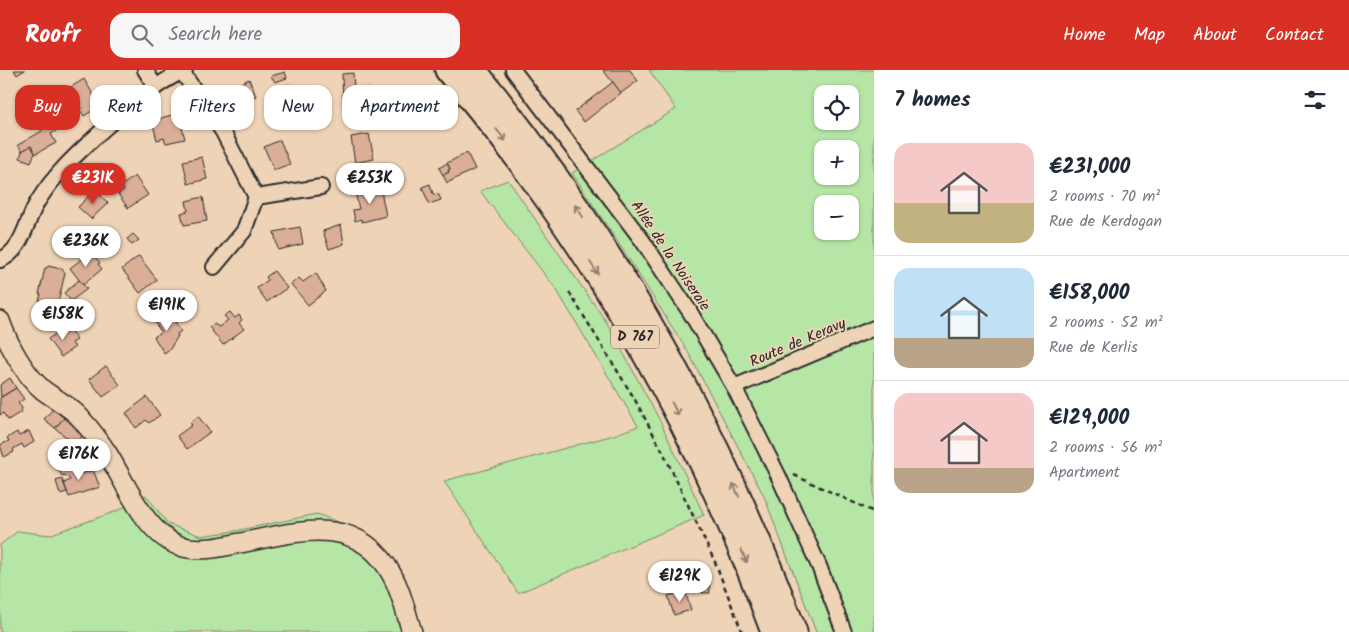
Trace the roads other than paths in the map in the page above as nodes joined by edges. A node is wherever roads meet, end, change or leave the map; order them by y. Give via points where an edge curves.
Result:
1 (145, 70) edge
2 (448, 70) edge
3 (474, 70) edge
4 (513, 70) edge
5 (184, 71) edge
6 (155, 85) edge
7 (160, 85) edge
8 (104, 130) edge
9 (321, 187) dead end
10 (256, 197) junction
11 (0, 260) edge
12 (214, 267) dead end
13 (0, 320) edge
14 (874, 328) edge
15 (3, 341) edge
16 (734, 386) junction
17 (412, 632) edge
18 (774, 632) edge
19 (794, 632) edge
20 (844, 632) edge

1 - 6 street
2 -> 18 highway, D 767 via 551,202 629,325 708,474
19 -> 3 highway, D 767 via 740,499 693,401 655,333 570,198
4 - 16 street, Allée de la Noiseraie via 642,240
5 - 7 street
5 - 10 street via 223,132
8 - 11 street via 71,159 37,202 15,250
9 - 10 street
10 - 12 street via 244,231
13 - 15 street
14 - 16 street, Route de Keravy
15 - 17 street via 33,381 81,418 106,452 149,523 164,537 180,546 199,549 323,530 348,535 381,559 400,593
16 - 20 street, Allée de la Noiseraie via 819,566

